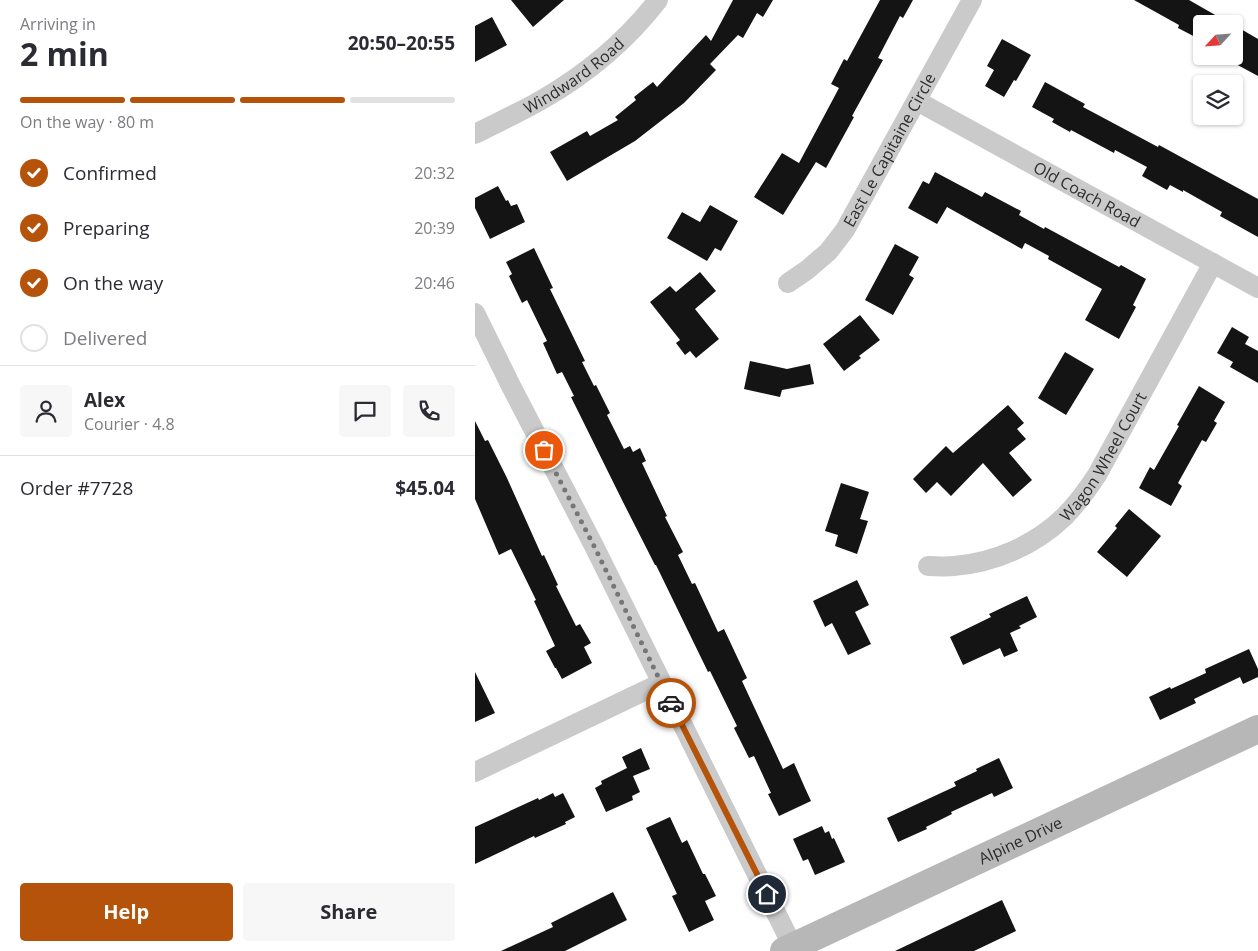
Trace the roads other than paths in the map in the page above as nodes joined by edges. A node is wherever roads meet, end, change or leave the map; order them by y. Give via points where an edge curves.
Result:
1 (659, 0) edge
2 (972, 0) edge
3 (917, 101) junction
4 (475, 134) edge
5 (1213, 263) junction
6 (788, 283) dead end
7 (1258, 288) edge
8 (475, 313) edge
9 (927, 566) dead end
10 (661, 683) junction
11 (1258, 729) edge
12 (475, 772) edge
13 (789, 949) edge

1 - 4 street, Windward Road via 615,47 583,73 543,100
2 - 3 street, East Le Capitaine Circle
3 - 5 street, Old Coach Road
3 - 6 street, East Le Capitaine Circle via 845,230 828,252
5 - 7 street, Old Coach Road
5 - 9 street, Wagon Wheel Court via 1097,475 1064,517 1023,547 1001,556 976,563
8 - 10 street
10 - 12 street
10 - 13 street
11 - 13 street, Alpine Drive

